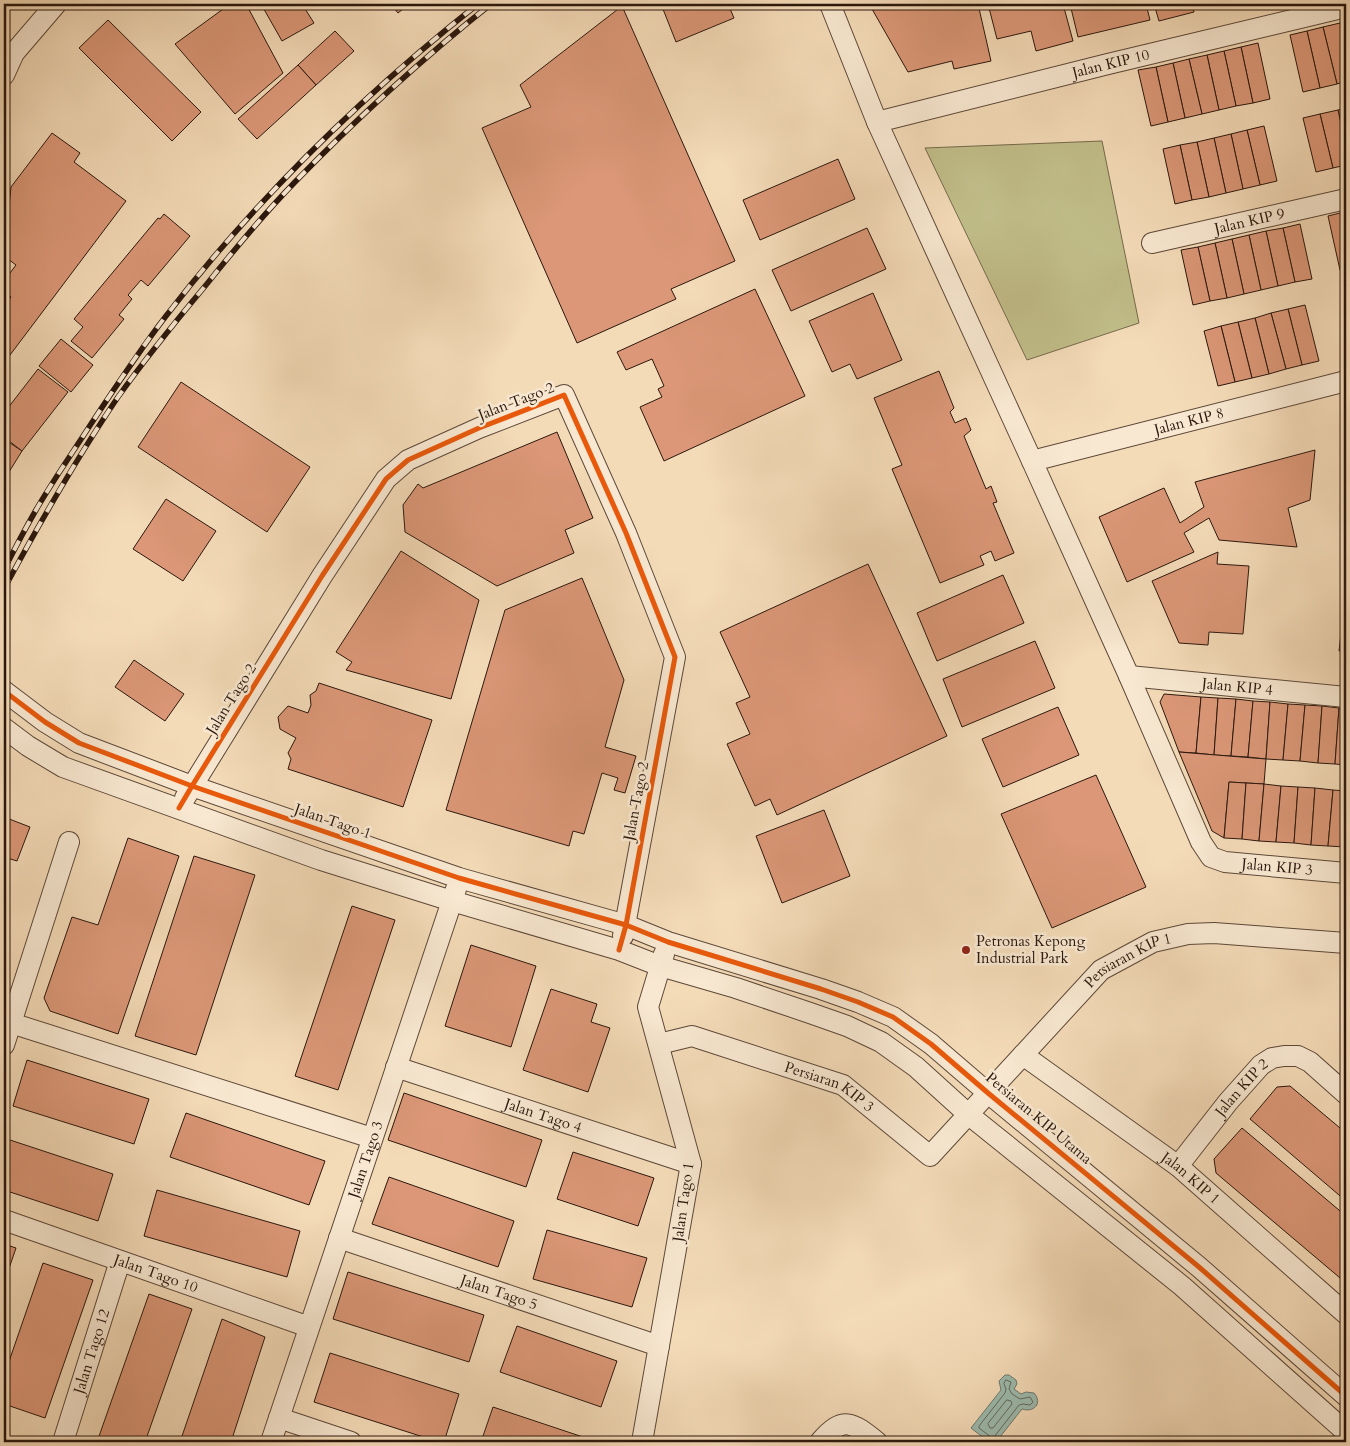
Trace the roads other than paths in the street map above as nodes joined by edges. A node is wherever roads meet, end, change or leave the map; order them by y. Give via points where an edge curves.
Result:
1 (56, 4) edge
2 (830, 4) edge
3 (1346, 7) edge
4 (4, 75) edge
5 (877, 122) junction
6 (1346, 198) edge
7 (1152, 243) dead end
8 (1346, 381) edge
9 (1032, 461) junction
10 (1129, 676) junction
11 (4, 691) edge
12 (1346, 697) edge
13 (4, 728) edge
14 (192, 786) junction
15 (180, 808) junction
16 (69, 842) dead end
17 (1346, 873) edge
18 (459, 878) junction
19 (452, 901) junction
20 (626, 925) junction
21 (668, 942) junction
22 (1346, 943) edge
23 (618, 950) junction
24 (660, 966) junction
25 (11, 1023) junction
26 (659, 1044) junction
27 (4, 1045) edge
28 (1023, 1055) junction
29 (396, 1067) junction
30 (988, 1093) junction
31 (1346, 1094) edge
32 (969, 1115) junction
33 (372, 1138) junction
34 (692, 1164) junction
35 (1178, 1166) junction
36 (4, 1220) edge
37 (339, 1238) junction
38 (120, 1261) junction
39 (1346, 1314) edge
40 (309, 1328) junction
41 (659, 1346) junction
42 (1346, 1396) edge
43 (279, 1418) junction
44 (1346, 1432) edge
45 (63, 1442) edge
46 (270, 1442) edge
47 (351, 1442) edge
48 (642, 1442) edge
49 (820, 1442) edge
50 (877, 1442) edge

1 - 4 street via 14,53
2 - 5 street
3 - 5 street, Jalan KIP 10
5 - 9 street
6 - 7 street, Jalan KIP 9
8 - 9 street, Jalan KIP 8
9 - 10 street
10 - 12 street, Jalan KIP 4
10 - 17 street, Jalan KIP 3 via 1201,842 1211,857 1225,862
11 - 14 street, Jalan Tago 1 via 45,722 79,742
13 - 15 street via 63,767
14 - 15 street, Jalan Tago 2
14 - 18 street, Jalan Tago 1
14 - 20 street, Jalan Tago 2 via 386,479 408,460 564,395 626,533 675,657
15 - 19 street via 321,860
16 - 25 street
18 - 19 street, Jalan Tago 3
18 - 20 street, Jalan Tago 1
19 - 23 street
19 - 29 street, Jalan Tago 3
20 - 21 street, Jalan Tago 1
20 - 23 street, Jalan Tago 2
21 - 24 street, Jalan Tago 1
21 - 30 street, Persiaran KIP Utama via 821,989 893,1017 931,1044
22 - 28 street, Persiaran KIP 1 via 1214,933 1188,934 1152,942 1101,970
23 - 24 street
24 - 26 street, Jalan Tago 1 via 648,1007
24 - 32 street via 810,1013 881,1042 916,1067
25 - 27 street
25 - 33 street
26 - 32 street, Persiaran KIP 3 via 692,1036 843,1084 930,1156
26 - 34 street, Jalan Tago 1
28 - 30 street, Persiaran KIP 1
28 - 35 street, Jalan KIP 1
29 - 33 street, Jalan Tago 3
29 - 34 street, Jalan Tago 4
30 - 32 street, Persiaran KIP 1
30 - 42 street, Persiaran KIP Utama via 1199,1267
31 - 35 street, Jalan KIP 2 via 1310,1062 1298,1056 1272,1058 1228,1102
32 - 44 street via 1182,1286
33 - 37 street, Jalan Tago 3
34 - 41 street, Jalan Tago 1
35 - 39 street, Jalan KIP 1
36 - 38 street, Jalan Tago 10
37 - 40 street, Jalan Tago 3
37 - 41 street, Jalan Tago 5
38 - 40 street, Jalan Tago 10
38 - 45 street, Jalan Tago 12
40 - 43 street, Jalan Tago 3
41 - 48 street, Jalan Tago 1
43 - 46 street, Jalan Tago 3
43 - 47 street
49 - 50 street via 830,1431 846,1424 859,1428

